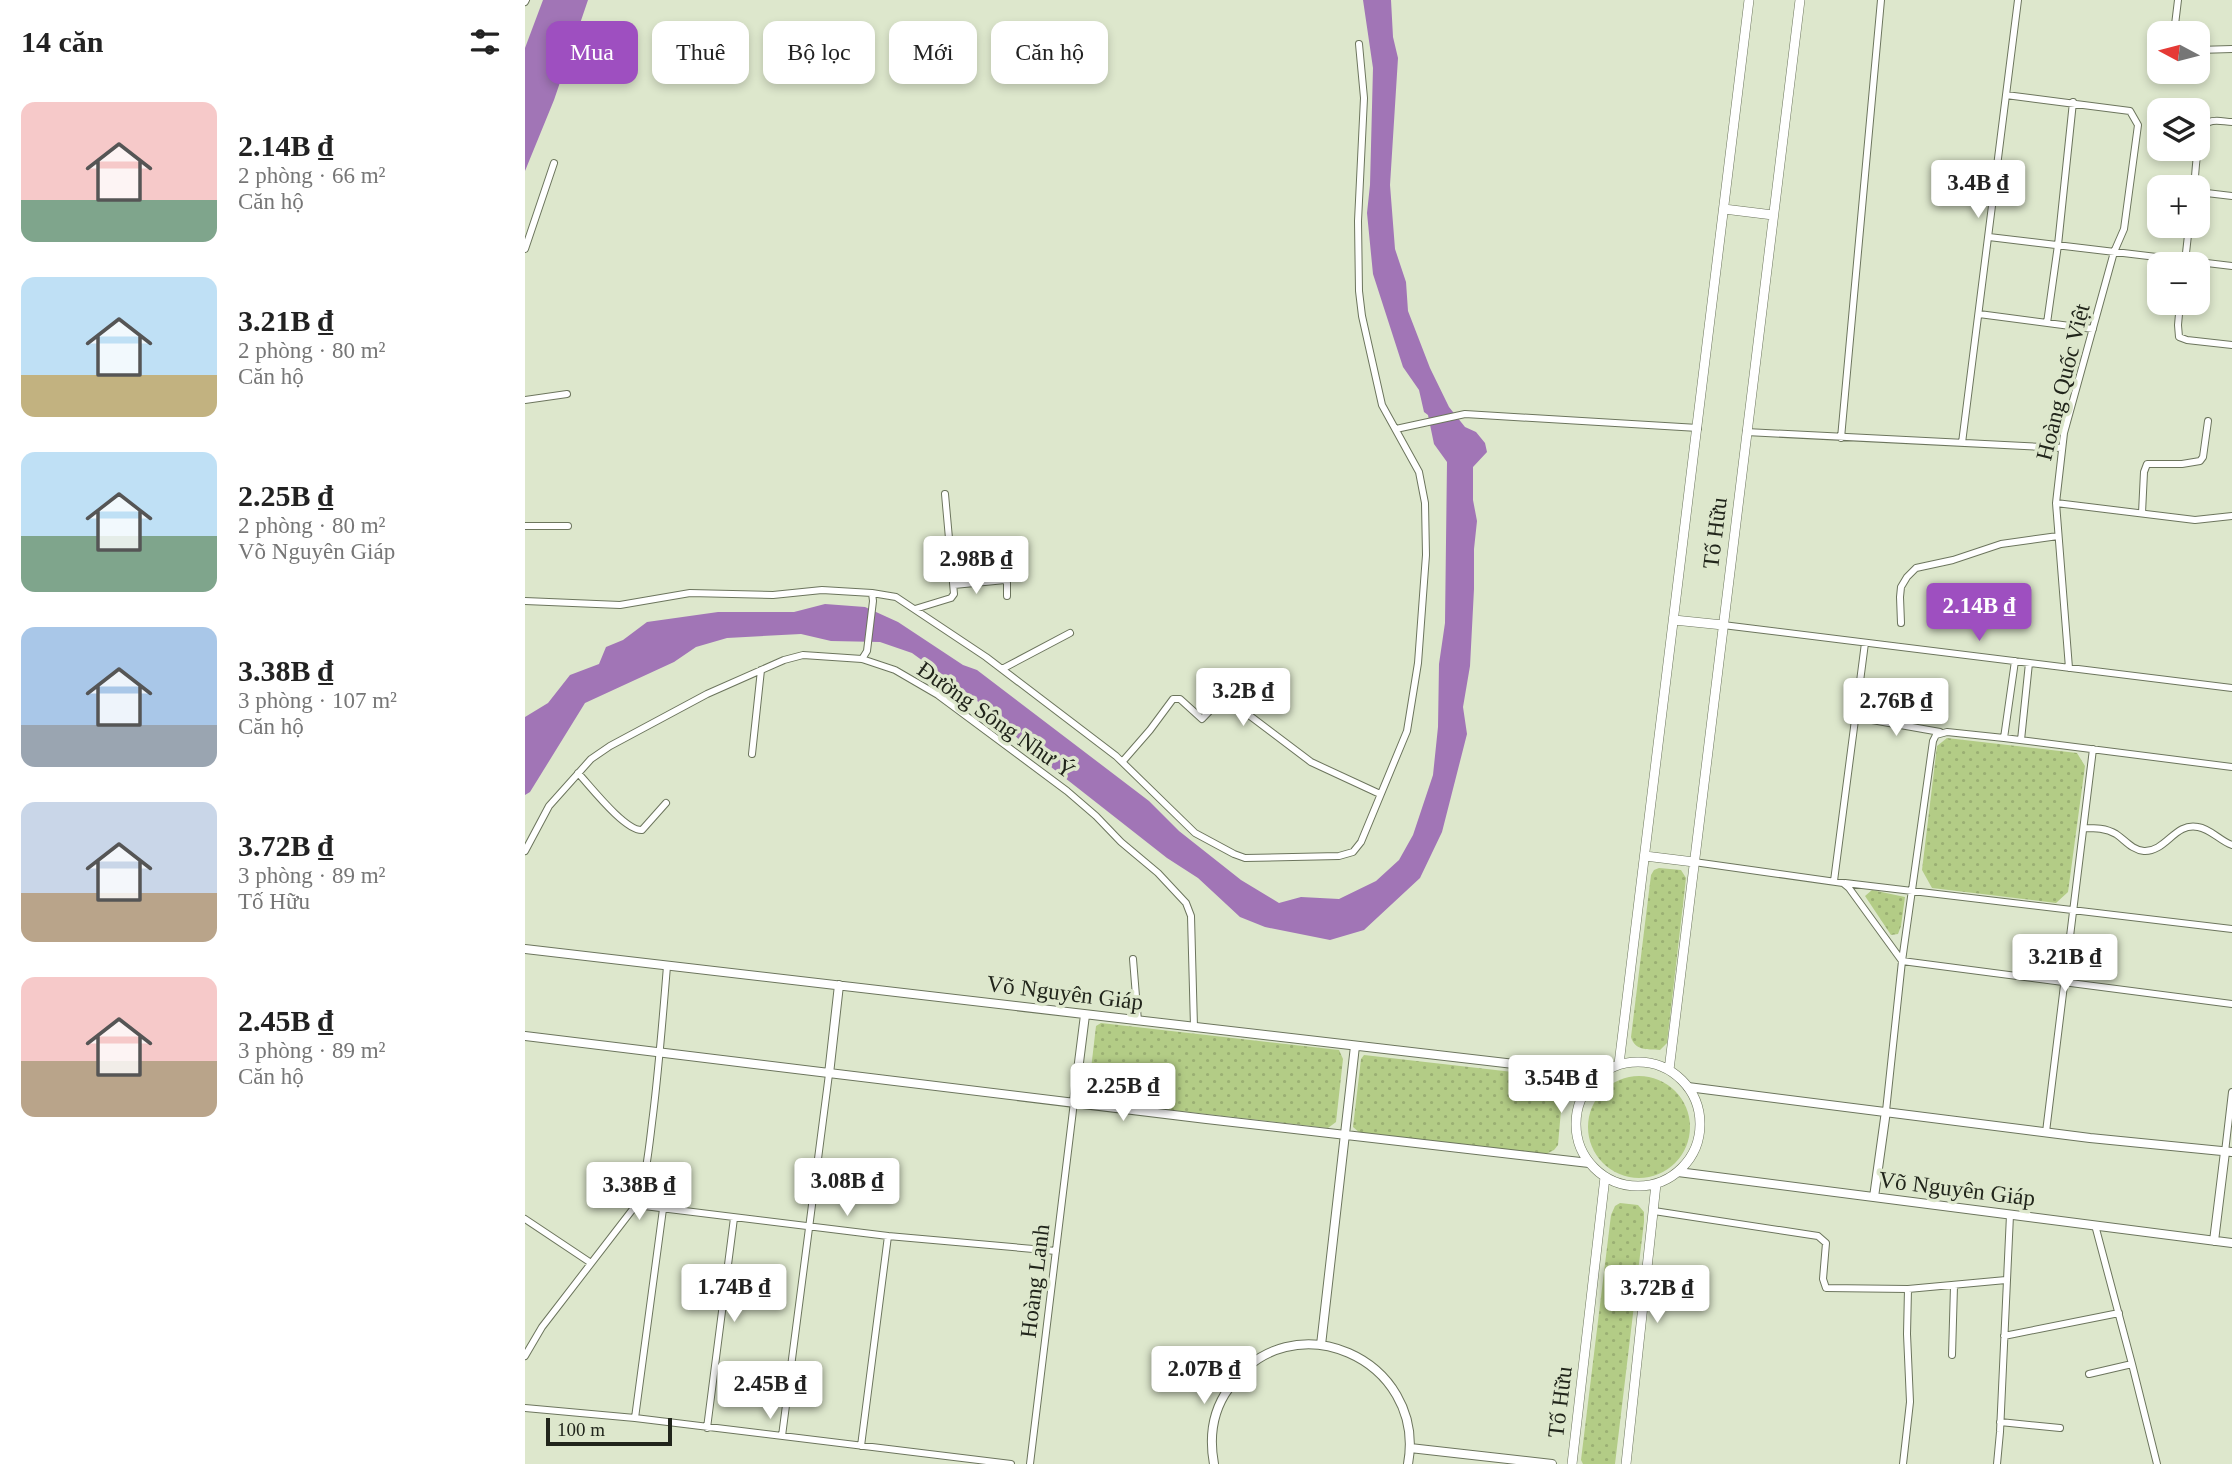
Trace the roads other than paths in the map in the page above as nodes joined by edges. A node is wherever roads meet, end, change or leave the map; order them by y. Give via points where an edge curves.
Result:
1 (1749, 0) edge
2 (1800, 0) edge
3 (1881, 0) edge
4 (2018, 0) edge
5 (2178, 0) edge
6 (2175, 21) edge
7 (1359, 44) dead end
8 (2232, 49) edge
9 (2210, 50) edge
10 (2006, 95) junction
11 (2073, 102) junction
12 (2232, 122) edge
13 (554, 163) dead end
14 (2196, 175) edge
15 (2210, 193) edge
16 (2232, 196) edge
17 (1724, 209) junction
18 (1773, 215) junction
19 (1989, 237) junction
20 (2058, 245) junction
21 (525, 248) edge
22 (2114, 252) junction
23 (2147, 257) edge
24 (2210, 264) edge
25 (2232, 266) edge
26 (1979, 314) junction
27 (2179, 315) edge
28 (2047, 323) junction
29 (2093, 329) junction
30 (2232, 345) edge
31 (566, 394) dead end
32 (525, 400) edge
33 (2208, 421) dead end
34 (1698, 428) junction
35 (1396, 429) junction
36 (1746, 432) junction
37 (1841, 438) junction
38 (1962, 443) junction
39 (2062, 448) junction
40 (945, 494) dead end
41 (2056, 503) junction
42 (2142, 513) junction
43 (2232, 516) edge
44 (525, 526) edge
45 (568, 526) dead end
46 (2058, 536) junction
47 (954, 585) junction
48 (872, 593) junction
49 (1007, 596) dead end
50 (525, 601) edge
51 (915, 609) junction
52 (1674, 620) junction
53 (1901, 623) dead end
54 (1723, 625) junction
55 (1070, 633) dead end
56 (1865, 643) junction
57 (862, 659) junction
58 (2015, 661) junction
59 (2029, 663) junction
60 (2069, 668) junction
61 (1002, 669) junction
62 (761, 670) junction
63 (2232, 688) edge
64 (1855, 717) junction
65 (1941, 732) junction
66 (2004, 738) junction
67 (2021, 740) junction
68 (2093, 749) junction
69 (752, 754) dead end
70 (1123, 761) junction
71 (2232, 766) edge
72 (578, 773) junction
73 (1380, 794) junction
74 (666, 803) dead end
75 (2084, 828) junction
76 (2232, 845) edge
77 (525, 851) edge
78 (1645, 856) junction
79 (1694, 862) junction
80 (1834, 881) junction
81 (1843, 883) junction
82 (1912, 890) junction
83 (2073, 911) junction
84 (2232, 929) edge
85 (525, 948) edge
86 (1133, 959) dead end
87 (1902, 961) junction
88 (667, 966) junction
89 (2064, 981) junction
90 (839, 985) junction
91 (2232, 1004) edge
92 (1086, 1015) junction
93 (1137, 1021) junction
94 (1194, 1027) junction
95 (525, 1036) edge
96 (1355, 1046) junction
97 (660, 1053) junction
98 (1619, 1064) junction
99 (1669, 1070) junction
100 (829, 1074) junction
101 (1600, 1074) junction
102 (1688, 1087) junction
103 (2232, 1092) edge
104 (1074, 1102) junction
105 (1886, 1111) junction
106 (2046, 1132) junction
107 (1345, 1135) junction
108 (2229, 1152) edge
109 (1589, 1163) junction
110 (1678, 1172) junction
111 (1605, 1177) junction
112 (1656, 1184) junction
113 (1874, 1197) junction
114 (636, 1205) junction
115 (663, 1209) junction
116 (1654, 1210) junction
117 (2010, 1215) junction
118 (734, 1217) junction
119 (525, 1219) edge
120 (2095, 1225) junction
121 (809, 1227) junction
122 (888, 1236) junction
123 (2214, 1241) junction
124 (2232, 1243) edge
125 (1056, 1251) junction
126 (591, 1262) junction
127 (2006, 1280) junction
128 (1954, 1286) junction
129 (1908, 1289) junction
130 (2119, 1313) junction
131 (2004, 1336) junction
132 (1321, 1345) junction
133 (1952, 1354) dead end
134 (525, 1356) edge
135 (2132, 1364) junction
136 (2088, 1374) dead end
137 (525, 1408) edge
138 (635, 1418) junction
139 (2000, 1422) junction
140 (707, 1428) junction
141 (2060, 1428) dead end
142 (782, 1436) junction
143 (861, 1446) junction
144 (1410, 1448) junction
145 (1452, 1453) junction
146 (1511, 1462) edge
147 (1011, 1464) edge
148 (1030, 1464) edge
149 (1213, 1464) edge
150 (1408, 1464) edge
151 (1450, 1464) edge
152 (1552, 1464) edge
153 (1572, 1464) edge
154 (1626, 1464) edge
155 (1903, 1464) edge
156 (1997, 1464) edge
157 (2157, 1464) edge

1 - 17 main road, Tố Hữu
2 - 18 main road, Tố Hữu
3 - 37 street
4 - 10 street
5 - 6 street
7 - 35 street via 1364,98 1359,290 1377,388
8 - 9 street
10 - 11 street
10 - 19 street
11 - 20 street
11 - 22 street, Hoàng Quốc Việt via 2130,111 2138,125 2124,229
12 - 14 street via 2209,122 2203,128
13 - 21 street
15 - 16 street
17 - 18 main road
17 - 34 main road, Tố Hữu
18 - 36 main road, Tố Hữu
19 - 20 street
19 - 26 street
20 - 22 street
20 - 28 street
22 - 23 street
22 - 29 street, Hoàng Quốc Việt
24 - 25 street
26 - 28 street
26 - 38 street
27 - 30 street via 2179,337
28 - 29 street
29 - 39 street, Hoàng Quốc Việt
31 - 32 street
33 - 42 street via 2200,461 2147,464
34 - 35 street via 1465,414
34 - 52 main road, Tố Hữu
35 - 73 street via 1419,472 1423,490 1425,591 1407,731
36 - 37 street
36 - 54 main road, Tố Hữu
37 - 38 street
38 - 39 street
39 - 41 street, Hoàng Quốc Việt
40 - 47 street
41 - 42 street
41 - 46 street, Hoàng Quốc Việt
42 - 43 street via 2206,521
44 - 45 street
46 - 53 street via 2001,544 1916,568 1901,587
46 - 60 street, Hoàng Quốc Việt
47 - 49 street via 1005,580
47 - 51 street via 951,598
48 - 50 street via 689,593 620,605
48 - 51 street via 896,597
48 - 57 street via 867,652
51 - 61 street
52 - 54 main road
52 - 78 main road, Tố Hữu
54 - 56 street
54 - 79 main road, Tố Hữu
55 - 61 street
56 - 58 street
56 - 64 street
57 - 62 street, Đường Sông Như Ý via 803,655
57 - 94 street, Đường Sông Như Ý via 895,670 937,695 1067,791 1186,903 1191,916
58 - 59 street
58 - 66 street
59 - 60 street
59 - 67 street
60 - 63 street
61 - 70 street
62 - 69 street
62 - 72 street, Đường Sông Như Ý via 610,746
64 - 65 street
64 - 80 street
65 - 66 street
65 - 82 street via 1933,740
66 - 67 street
67 - 68 street
68 - 71 street
68 - 75 street
70 - 73 street via 1186,826 1245,858 1347,855 1361,842
70 - 73 street via 1173,699 1180,699 1202,719 1225,697 1304,758
72 - 74 street via 638,831
72 - 77 street, Đường Sông Như Ý via 549,806
75 - 76 street via 2110,831 2144,851 2158,848 2191,826
75 - 83 street
78 - 79 main road
78 - 98 main road, Tố Hữu
79 - 80 street
79 - 99 main road, Tố Hữu
80 - 81 street
81 - 82 street
81 - 87 street
82 - 83 street
82 - 87 street
83 - 84 street
83 - 89 street
85 - 88 street, Võ Nguyên Giáp
86 - 93 street
87 - 89 street
87 - 105 street
88 - 90 street, Võ Nguyên Giáp
88 - 97 street
89 - 91 street
89 - 106 street
90 - 92 street, Võ Nguyên Giáp
90 - 100 street
92 - 93 street, Võ Nguyên Giáp
92 - 104 street
93 - 94 street, Võ Nguyên Giáp
94 - 96 street, Võ Nguyên Giáp
95 - 97 street
96 - 101 street, Võ Nguyên Giáp
96 - 107 street
97 - 100 street
97 - 114 street via 647,1159
98 - 99 main road via 1650,1062
98 - 101 main road
99 - 102 main road
100 - 104 street
100 - 121 street
101 - 109 main road via 1584,1093 1576,1116 1578,1141
102 - 105 street
102 - 110 main road via 1698,1108 1699,1131 1693,1153
103 - 108 street
104 - 107 street
104 - 125 street, Hoàng Lanh
105 - 106 street
105 - 113 street
106 - 108 street
107 - 109 street
107 - 132 street
108 - 123 street
109 - 111 main road
110 - 112 main road
110 - 113 street, Võ Nguyên Giáp
111 - 112 main road via 1635,1186
111 - 153 main road, Tố Hữu
112 - 116 main road
113 - 117 street, Võ Nguyên Giáp
114 - 115 street
114 - 126 street
115 - 118 street
115 - 138 street
116 - 129 street via 1818,1236 1826,1243 1826,1288
116 - 154 main road
117 - 120 street, Võ Nguyên Giáp
117 - 127 street
118 - 121 street
118 - 140 street
119 - 126 street
120 - 123 street, Võ Nguyên Giáp
120 - 130 street
121 - 122 street
121 - 142 street
122 - 125 street
122 - 143 street
123 - 124 street, Võ Nguyên Giáp
125 - 148 street, Hoàng Lanh
126 - 134 street
127 - 128 street
127 - 131 street
128 - 129 street
128 - 133 street
129 - 155 street via 1910,1402
130 - 131 street
130 - 135 street
131 - 139 street
132 - 144 street via 1357,1355 1386,1378 1405,1411
132 - 149 street via 1302,1344 1265,1355 1235,1379 1216,1413
135 - 136 street
135 - 157 street
137 - 138 street
138 - 140 street
139 - 141 street
139 - 156 street
140 - 142 street
142 - 143 street
143 - 147 street
144 - 145 street
144 - 150 street
145 - 146 street
145 - 151 street
146 - 152 street

